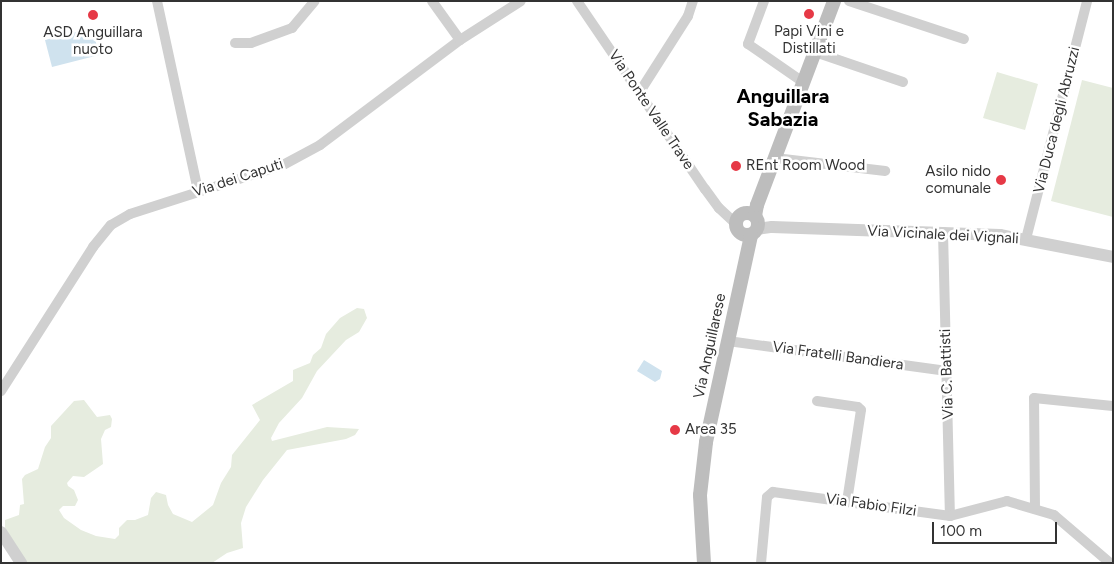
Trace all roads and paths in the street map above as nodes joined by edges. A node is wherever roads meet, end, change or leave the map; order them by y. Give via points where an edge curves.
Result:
1 (157, 1) edge
2 (315, 1) edge
3 (432, 1) edge
4 (521, 1) edge
5 (577, 1) edge
6 (693, 1) edge
7 (764, 1) edge
8 (834, 1) edge
9 (849, 1) edge
10 (1087, 1) edge
11 (964, 39) dead end
12 (460, 40) junction
13 (235, 43) dead end
14 (814, 52) junction
15 (803, 82) junction
16 (903, 82) dead end
17 (639, 94) junction
18 (775, 158) junction
19 (885, 171) dead end
20 (198, 191) junction
21 (747, 221) junction
22 (943, 232) junction
23 (1026, 239) junction
24 (1113, 257) edge
25 (728, 341) junction
26 (947, 371) junction
27 (1, 391) edge
28 (817, 401) dead end
29 (1113, 406) edge
30 (847, 500) junction
31 (1035, 509) junction
32 (950, 516) junction
33 (1, 532) edge
34 (21, 563) edge
35 (704, 563) edge
36 (761, 563) edge
37 (1110, 563) edge

1 - 20 street
2 - 13 street via 292,28 251,43
3 - 12 street
4 - 12 street, Via dei Caputi
5 - 17 street, Via Ponte Valle Trave
6 - 17 street via 688,16
7 - 15 street via 748,44
8 - 14 main road, Via Anguillarese
9 - 11 street
10 - 23 street, Via Duca degli Abruzzi
12 - 20 street, Via dei Caputi via 320,145 283,165
14 - 15 main road, Via Anguillarese
14 - 16 street
15 - 18 main road, Via Anguillarese
17 - 21 street, Via Ponte Valle Trave via 705,189
18 - 19 street
18 - 21 main road, Via Anguillarese
20 - 27 street, Via dei Caputi via 130,214 111,224
21 - 22 street, Via Vicinale dei Vignali via 772,227
21 - 25 main road, Via Anguillarese via 746,255
22 - 23 street, Via Vicinale dei Vignali
22 - 26 street, Via C. Battisti
23 - 24 street, Via Vicinale dei Vignali
25 - 26 street, Via Fratelli Bandiera
25 - 35 main road, Via Anguillarese via 706,442 700,495
26 - 32 street, Via C. Battisti
28 - 30 street via 858,407 860,410
29 - 31 street via 1036,398
30 - 32 street, Via Fabio Filzi
30 - 36 street, Via Fabio Filzi via 769,494
31 - 32 street, Via Fabio Filzi via 1007,500
31 - 37 street, Via Fabio Filzi via 1054,515
33 - 34 street

